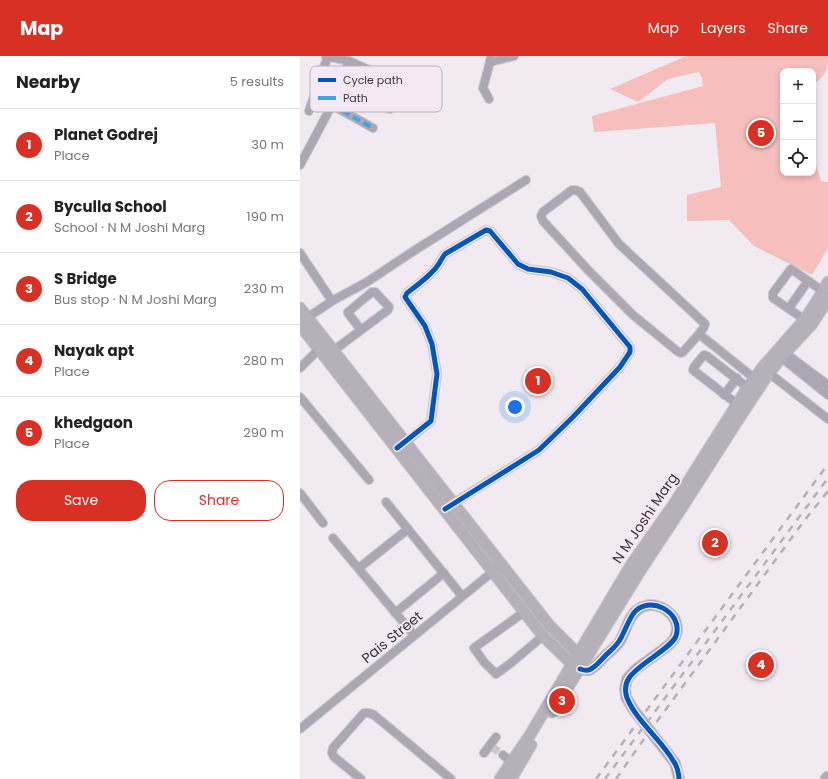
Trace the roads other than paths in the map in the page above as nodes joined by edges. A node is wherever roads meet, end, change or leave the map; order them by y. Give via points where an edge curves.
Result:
1 (514, 56) edge
2 (327, 57) edge
3 (490, 59) edge
4 (349, 61) junction
5 (347, 66) edge
6 (360, 66) edge
7 (489, 99) dead end
8 (310, 108) edge
9 (309, 111) dead end
10 (328, 112) edge
11 (344, 112) edge
12 (373, 128) dead end
13 (300, 164) edge
14 (526, 180) dead end
15 (300, 253) edge
16 (808, 281) junction
17 (827, 292) edge
18 (332, 301) junction
19 (789, 308) junction
20 (822, 309) edge
21 (302, 318) edge
22 (808, 322) junction
23 (361, 330) junction
24 (699, 334) junction
25 (323, 345) junction
26 (334, 351) junction
27 (780, 353) junction
28 (300, 368) edge
29 (766, 370) junction
30 (737, 378) junction
31 (828, 385) edge
32 (755, 386) junction
33 (724, 395) junction
34 (828, 395) edge
35 (300, 397) edge
36 (737, 410) junction
37 (828, 419) edge
38 (401, 446) junction
39 (369, 480) dead end
40 (300, 493) edge
41 (386, 502) dead end
42 (449, 506) junction
43 (323, 523) dead end
44 (408, 529) junction
45 (333, 538) dead end
46 (359, 568) junction
47 (497, 568) junction
48 (444, 573) junction
49 (462, 596) junction
50 (524, 612) junction
51 (396, 613) junction
52 (414, 636) junction
53 (543, 636) junction
54 (579, 661) junction
55 (300, 729) edge
56 (496, 737) dead end
57 (484, 753) dead end
58 (510, 761) junction
59 (361, 779) edge
60 (451, 779) edge
61 (500, 779) edge
62 (511, 779) edge
63 (679, 779) edge

1 - 3 street
2 - 4 street
3 - 7 street via 483,88
4 - 5 street
4 - 6 street
8 - 9 street
10 - 13 street
11 - 12 street
14 - 18 street via 367,282
15 - 18 street
16 - 17 street
16 - 19 street
16 - 19 street via 791,269 773,293 774,298
17 - 20 main road, N M Joshi Marg
18 - 21 street
19 - 22 street
20 - 22 main road, N M Joshi Marg
21 - 25 main road
22 - 27 main road, N M Joshi Marg
23 - 23 street via 388,309 375,292 348,312
23 - 26 street
24 - 24 street via 705,324 619,244 580,192 572,190 543,212 543,221 588,270 633,315 677,351 683,352
24 - 32 street
25 - 26 main road
25 - 28 street
25 - 38 main road
26 - 38 main road
27 - 29 main road, N M Joshi Marg
27 - 31 street
27 - 34 street
29 - 32 main road, N M Joshi Marg
29 - 37 street
30 - 32 street
30 - 33 street
30 - 33 street via 706,355 694,367 695,372
32 - 36 main road, N M Joshi Marg
33 - 36 street
35 - 39 street
36 - 54 main road, N M Joshi Marg via 678,506 635,568
38 - 42 main road
38 - 42 street via 431,421 437,374 432,344 425,326 404,297 435,269 445,254 486,230 490,231 518,264 528,269 551,272 568,278 582,289 630,347 630,352 620,367 539,450
40 - 43 street
41 - 44 street
42 - 47 main road
44 - 46 street
44 - 48 street
45 - 46 street
46 - 51 street
47 - 49 street, Pais Street
47 - 50 main road
47 - 54 main road
48 - 49 street
48 - 51 street
49 - 52 street, Pais Street
50 - 53 main road
50 - 53 street via 474,648 484,662 496,674
51 - 52 street
52 - 55 street, Pais Street
53 - 54 main road
54 - 58 main road, N M Joshi Marg
54 - 63 street, bridge via 604,657 616,647 629,620 635,611 643,606 654,605 664,608 674,617 676,635 671,643 636,669 625,688 626,697 633,709 675,763
56 - 57 street
58 - 61 main road, N M Joshi Marg
58 - 62 main road, N M Joshi Marg
59 - 60 street via 332,753 333,748 364,713 369,713

